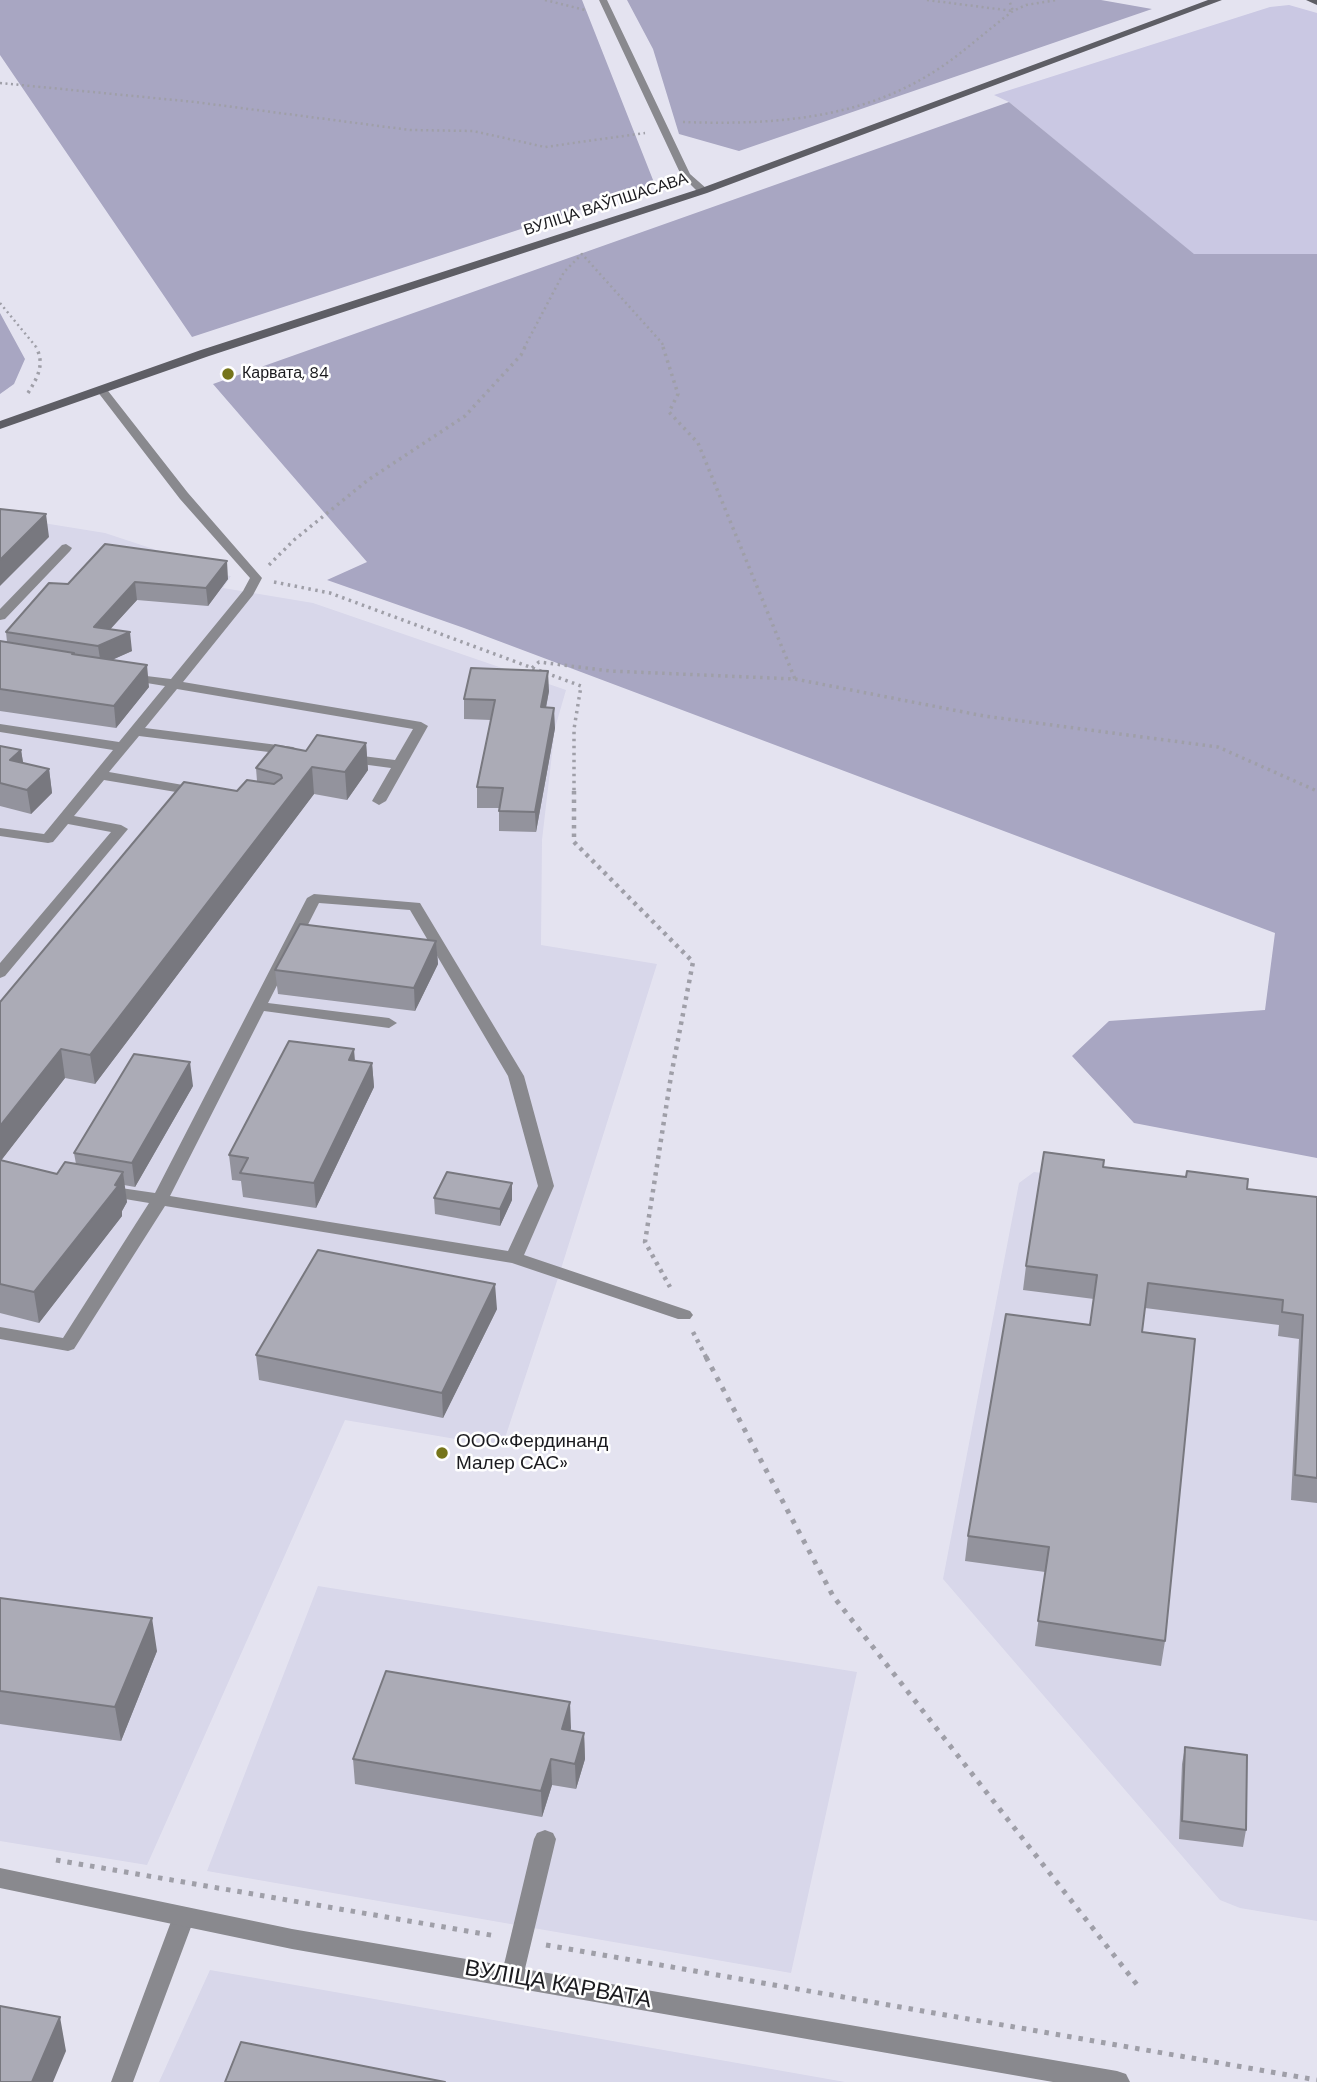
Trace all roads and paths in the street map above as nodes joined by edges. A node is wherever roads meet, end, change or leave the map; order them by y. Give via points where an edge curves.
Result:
1 (545, 0) edge
2 (603, 0) edge
3 (927, 0) edge
4 (1009, 0) edge
5 (1057, 0) edge
6 (1217, 0) edge
7 (1311, 0) edge
8 (1317, 2) edge
9 (1013, 11) junction
10 (610, 16) junction
11 (0, 83) edge
12 (662, 125) junction
13 (703, 191) junction
14 (0, 303) edge
15 (101, 389) junction
16 (34, 396) dead end
17 (0, 425) edge
18 (66, 548) dead end
19 (256, 578) junction
20 (0, 616) edge
21 (532, 668) junction
22 (108, 673) edge
23 (795, 679) junction
24 (175, 683) junction
25 (0, 729) edge
26 (136, 731) junction
27 (123, 747) junction
28 (302, 753) edge
29 (330, 756) edge
30 (399, 765) junction
31 (100, 775) junction
32 (1317, 791) edge
33 (221, 796) edge
34 (379, 801) dead end
35 (64, 819) junction
36 (0, 832) edge
37 (0, 973) edge
38 (259, 1006) junction
39 (389, 1023) dead end
40 (92, 1188) edge
41 (160, 1200) junction
42 (514, 1258) junction
43 (684, 1315) junction
44 (0, 1333) edge
45 (545, 1839) dead end
46 (54, 1860) dead end
47 (0, 1878) edge
48 (183, 1919) junction
49 (520, 1940) junction
50 (512, 1977) junction
51 (1138, 1986) dead end
52 (1317, 2080) edge
53 (122, 2082) edge
54 (1117, 2082) edge

1 - 10 path
2 - 10 lane
3 - 9 path
4 - 9 path
5 - 9 path
6 - 13 main road, ВУЛІЦА ВАЎПШАСАВА
7 - 8 main road
9 - 12 path via 932,74 853,108 796,118
10 - 12 lane
11 - 12 path via 410,130 473,131 545,147
12 - 13 lane via 686,175
13 - 15 main road, ВУЛІЦА ВАЎПШАСАВА
14 - 16 path via 37,343 40,370 27,393
15 - 17 main road, ВУЛІЦА ВАЎПШАСАВА
15 - 19 lane via 184,496
18 - 20 lane
19 - 21 path via 330,593
19 - 23 path via 294,540 368,480 465,416 521,355 564,272 582,254 662,343 678,394 669,412 698,443
19 - 24 lane
21 - 23 path via 539,662 610,671
21 - 43 path via 581,686 574,729 574,842 693,962 646,1242
22 - 24 lane
23 - 32 path via 984,716 1218,747
24 - 26 lane
24 - 30 lane via 421,726
25 - 27 lane
26 - 27 lane
26 - 28 lane
27 - 31 lane
29 - 30 lane
30 - 34 lane
31 - 33 lane
31 - 35 lane
35 - 36 lane via 48,839
35 - 37 lane via 121,829
38 - 39 lane
38 - 41 lane
38 - 42 lane via 314,898 415,906 516,1076 546,1186
40 - 41 lane
41 - 42 lane
41 - 44 lane via 68,1345
42 - 43 lane
43 - 51 path via 833,1596
45 - 49 lane
46 - 49 path
47 - 48 street, ВУЛІЦА КАРВАТА
48 - 50 street, ВУЛІЦА КАРВАТА
48 - 53 lane
49 - 50 lane
49 - 52 path
50 - 54 street, ВУЛІЦА КАРВАТА

